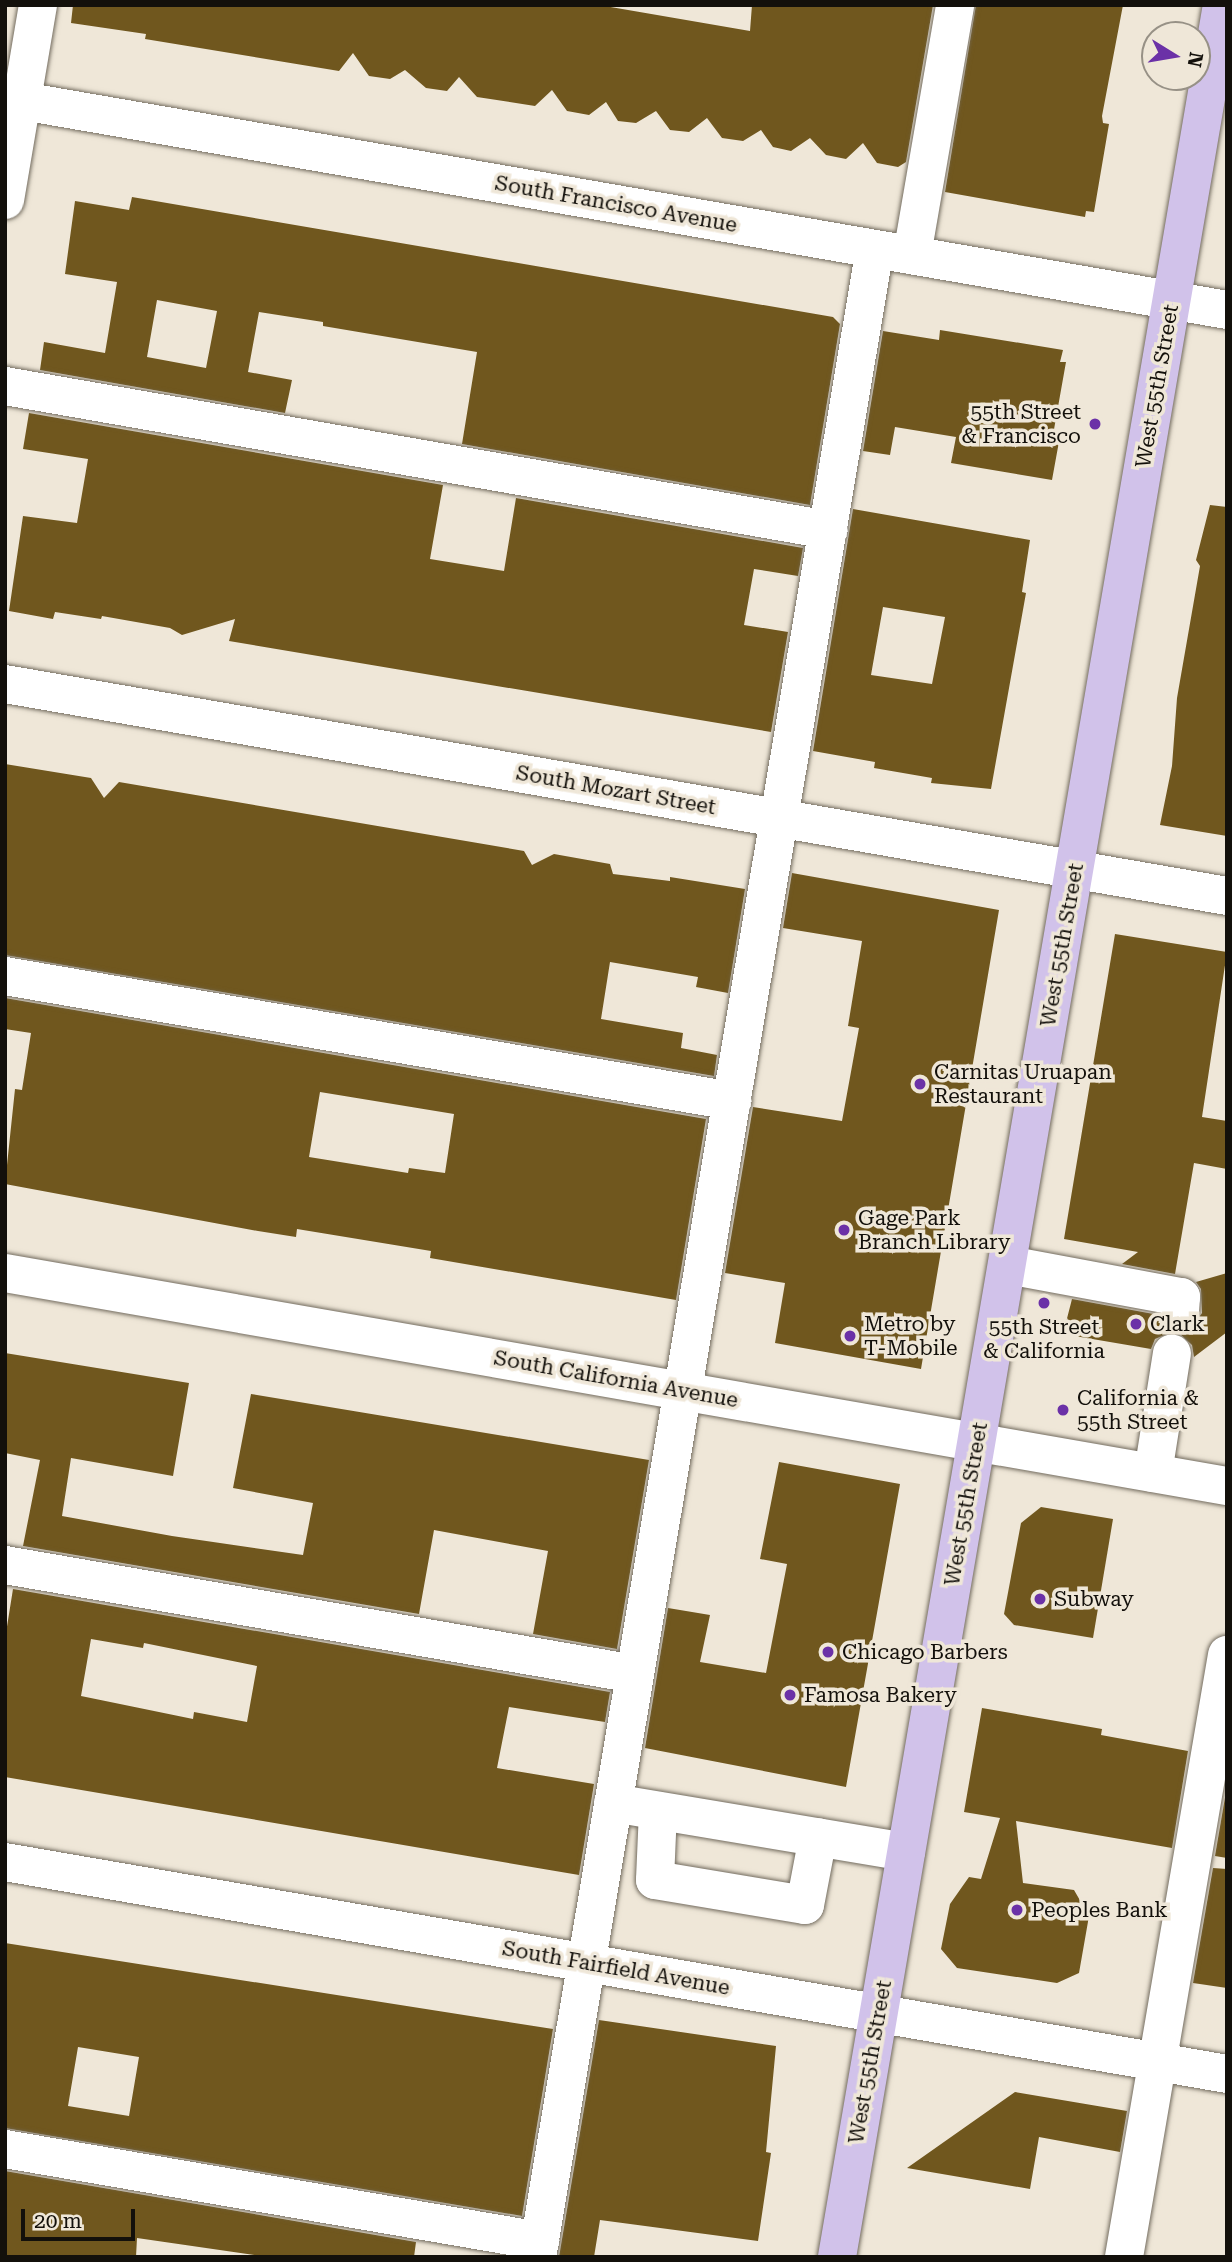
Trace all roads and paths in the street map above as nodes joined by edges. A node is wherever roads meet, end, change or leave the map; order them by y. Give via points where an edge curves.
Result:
1 (38, 5) edge
2 (955, 5) edge
3 (1222, 5) edge
4 (14, 99) edge
5 (5, 200) edge
6 (893, 252) junction
7 (1171, 300) junction
8 (1227, 310) edge
9 (5, 386) edge
10 (828, 530) junction
11 (5, 684) edge
12 (779, 818) junction
13 (1075, 869) junction
14 (1227, 895) edge
15 (5, 976) edge
16 (732, 1101) junction
17 (1008, 1265) junction
18 (5, 1273) edge
19 (1180, 1311) dead end
20 (1172, 1353) dead end
21 (684, 1391) junction
22 (977, 1442) junction
23 (1153, 1473) junction
24 (1227, 1486) edge
25 (5, 1565) edge
26 (1227, 1655) edge
27 (635, 1674) junction
28 (1216, 1777) edge
29 (613, 1803) junction
30 (658, 1811) junction
31 (818, 1838) junction
32 (905, 1852) junction
33 (5, 1862) edge
34 (587, 1963) junction
35 (878, 2013) junction
36 (1157, 2062) junction
37 (1227, 2074) edge
38 (5, 2148) edge
39 (538, 2249) edge
40 (837, 2257) edge
41 (1124, 2257) edge

1 - 4 street
2 - 6 street
3 - 7 main road, West 55th Street
4 - 5 street
4 - 6 street, South Francisco Avenue
6 - 7 street, South Francisco Avenue
6 - 10 street
7 - 8 street, South Francisco Avenue
7 - 13 main road, West 55th Street
9 - 10 street
10 - 12 street
11 - 12 street, South Mozart Street
12 - 13 street, South Mozart Street
12 - 16 street
13 - 14 street, South Mozart Street
13 - 17 main road, West 55th Street
15 - 16 street
16 - 21 street
17 - 19 street via 1181,1297
17 - 22 main road, West 55th Street
18 - 21 street, South California Avenue
20 - 23 street
21 - 22 street, South California Avenue
21 - 27 street
22 - 23 street, South California Avenue
22 - 32 main road, West 55th Street
23 - 24 street, South California Avenue
25 - 27 street
26 - 28 street
27 - 29 street
28 - 36 street
29 - 30 street
29 - 34 street
30 - 31 street
30 - 31 street via 655,1880 805,1905
31 - 32 street
32 - 35 main road, West 55th Street
33 - 34 street, South Fairfield Avenue
34 - 35 street, South Fairfield Avenue
34 - 39 street
35 - 36 street, South Fairfield Avenue
35 - 40 main road, West 55th Street
36 - 37 street, South Fairfield Avenue
36 - 41 street
38 - 39 street

